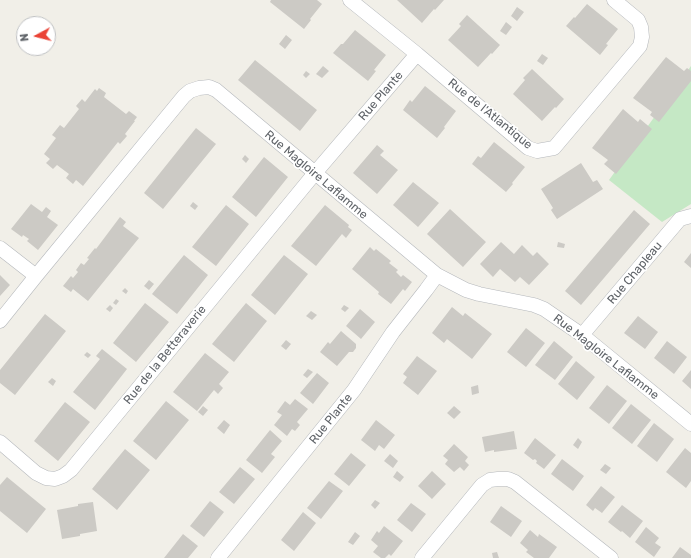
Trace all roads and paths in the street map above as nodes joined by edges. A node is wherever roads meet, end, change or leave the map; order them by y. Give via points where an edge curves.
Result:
1 (350, 0) edge
2 (614, 0) edge
3 (417, 54) junction
4 (315, 173) junction
5 (691, 216) edge
6 (0, 248) edge
7 (436, 274) junction
8 (36, 276) junction
9 (0, 322) edge
10 (582, 335) junction
11 (691, 424) edge
12 (0, 442) edge
13 (218, 558) edge
14 (422, 558) edge
15 (611, 558) edge

1 - 3 street, Rue de l'Atlantique
2 - 3 street, Rue de l'Atlantique via 638,20 642,37 640,46 554,148 537,151 528,148
3 - 4 street, Rue Plante
4 - 7 street, Rue Magloire Laflamme
4 - 8 street, Rue Magloire Laflamme via 216,90 209,87 190,91
4 - 12 street, Rue de la Betteraverie via 64,476 46,478
5 - 10 street, Rue Chapleau via 680,219
6 - 8 street
7 - 10 street, Rue Magloire Laflamme via 466,290 544,309
7 - 13 street, Rue Plante via 354,390
8 - 9 street, Rue Magloire Laflamme
10 - 11 street, Rue Magloire Laflamme
14 - 15 street via 482,485 490,480 508,479

